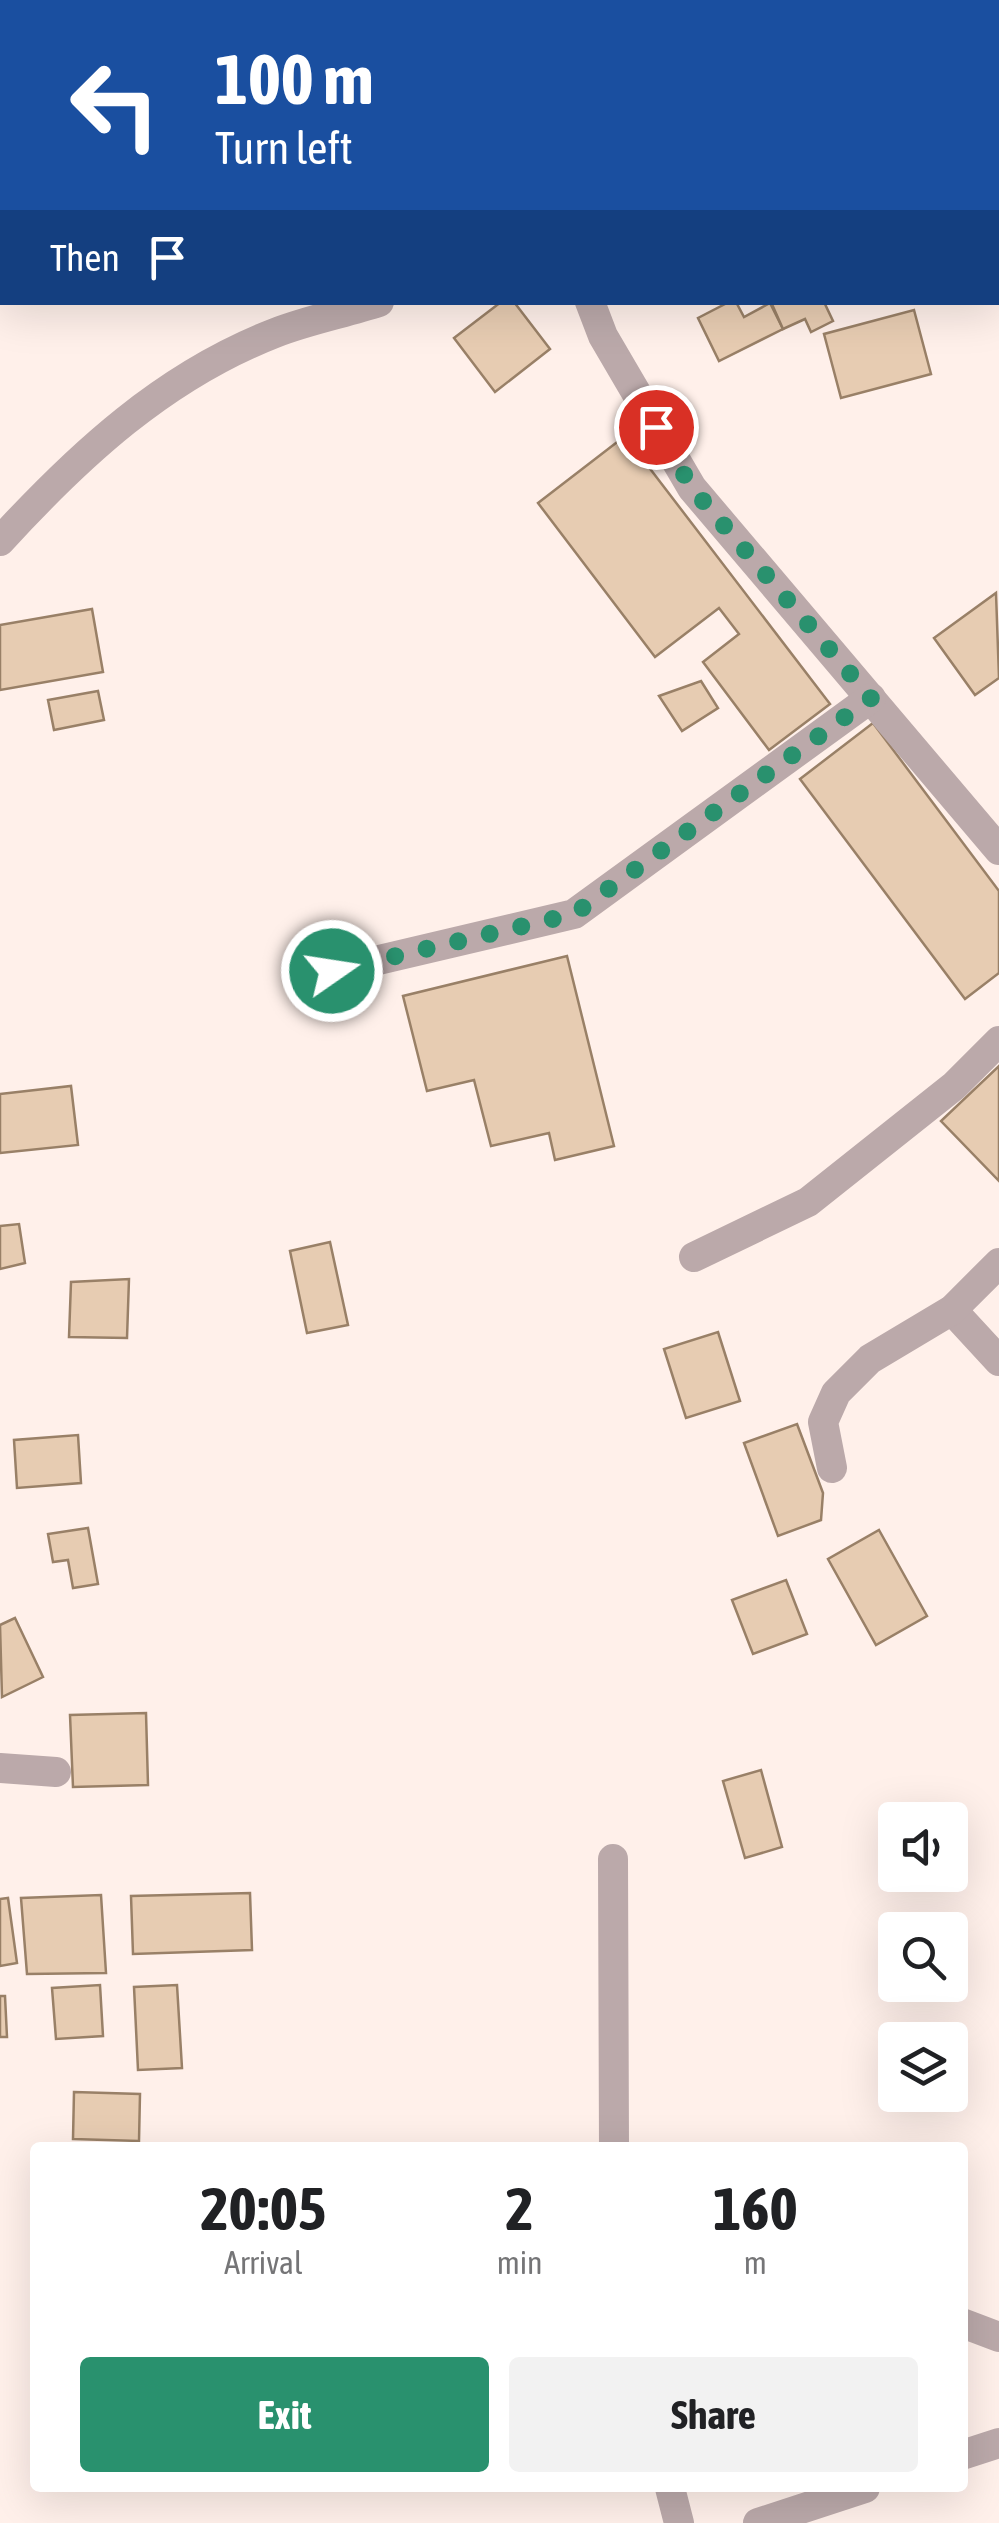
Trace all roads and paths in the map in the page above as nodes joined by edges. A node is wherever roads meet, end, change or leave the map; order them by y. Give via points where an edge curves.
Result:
1 (369, 305) edge
2 (591, 305) edge
3 (0, 541) edge
4 (871, 698) junction
5 (999, 850) edge
6 (332, 971) dead end
7 (999, 1041) edge
8 (694, 1257) dead end
9 (999, 1264) edge
10 (952, 1310) junction
11 (999, 1361) edge
12 (832, 1468) dead end
13 (0, 1768) edge
14 (56, 1772) dead end
15 (613, 1859) dead end
16 (614, 2142) edge
17 (968, 2325) edge
18 (999, 2338) edge
19 (999, 2443) edge
20 (968, 2454) edge
21 (671, 2492) edge
22 (854, 2492) edge
23 (679, 2523) edge
24 (758, 2523) edge

1 - 3 street via 274,333 168,386 69,466
2 - 4 street via 602,336 692,488
4 - 5 street
4 - 6 street via 574,914
7 - 8 street via 954,1086 808,1202
9 - 10 street
10 - 11 street
10 - 12 street via 870,1360 836,1393 823,1422
13 - 14 street
15 - 16 street
17 - 18 street
19 - 20 street
21 - 23 street
22 - 24 street

